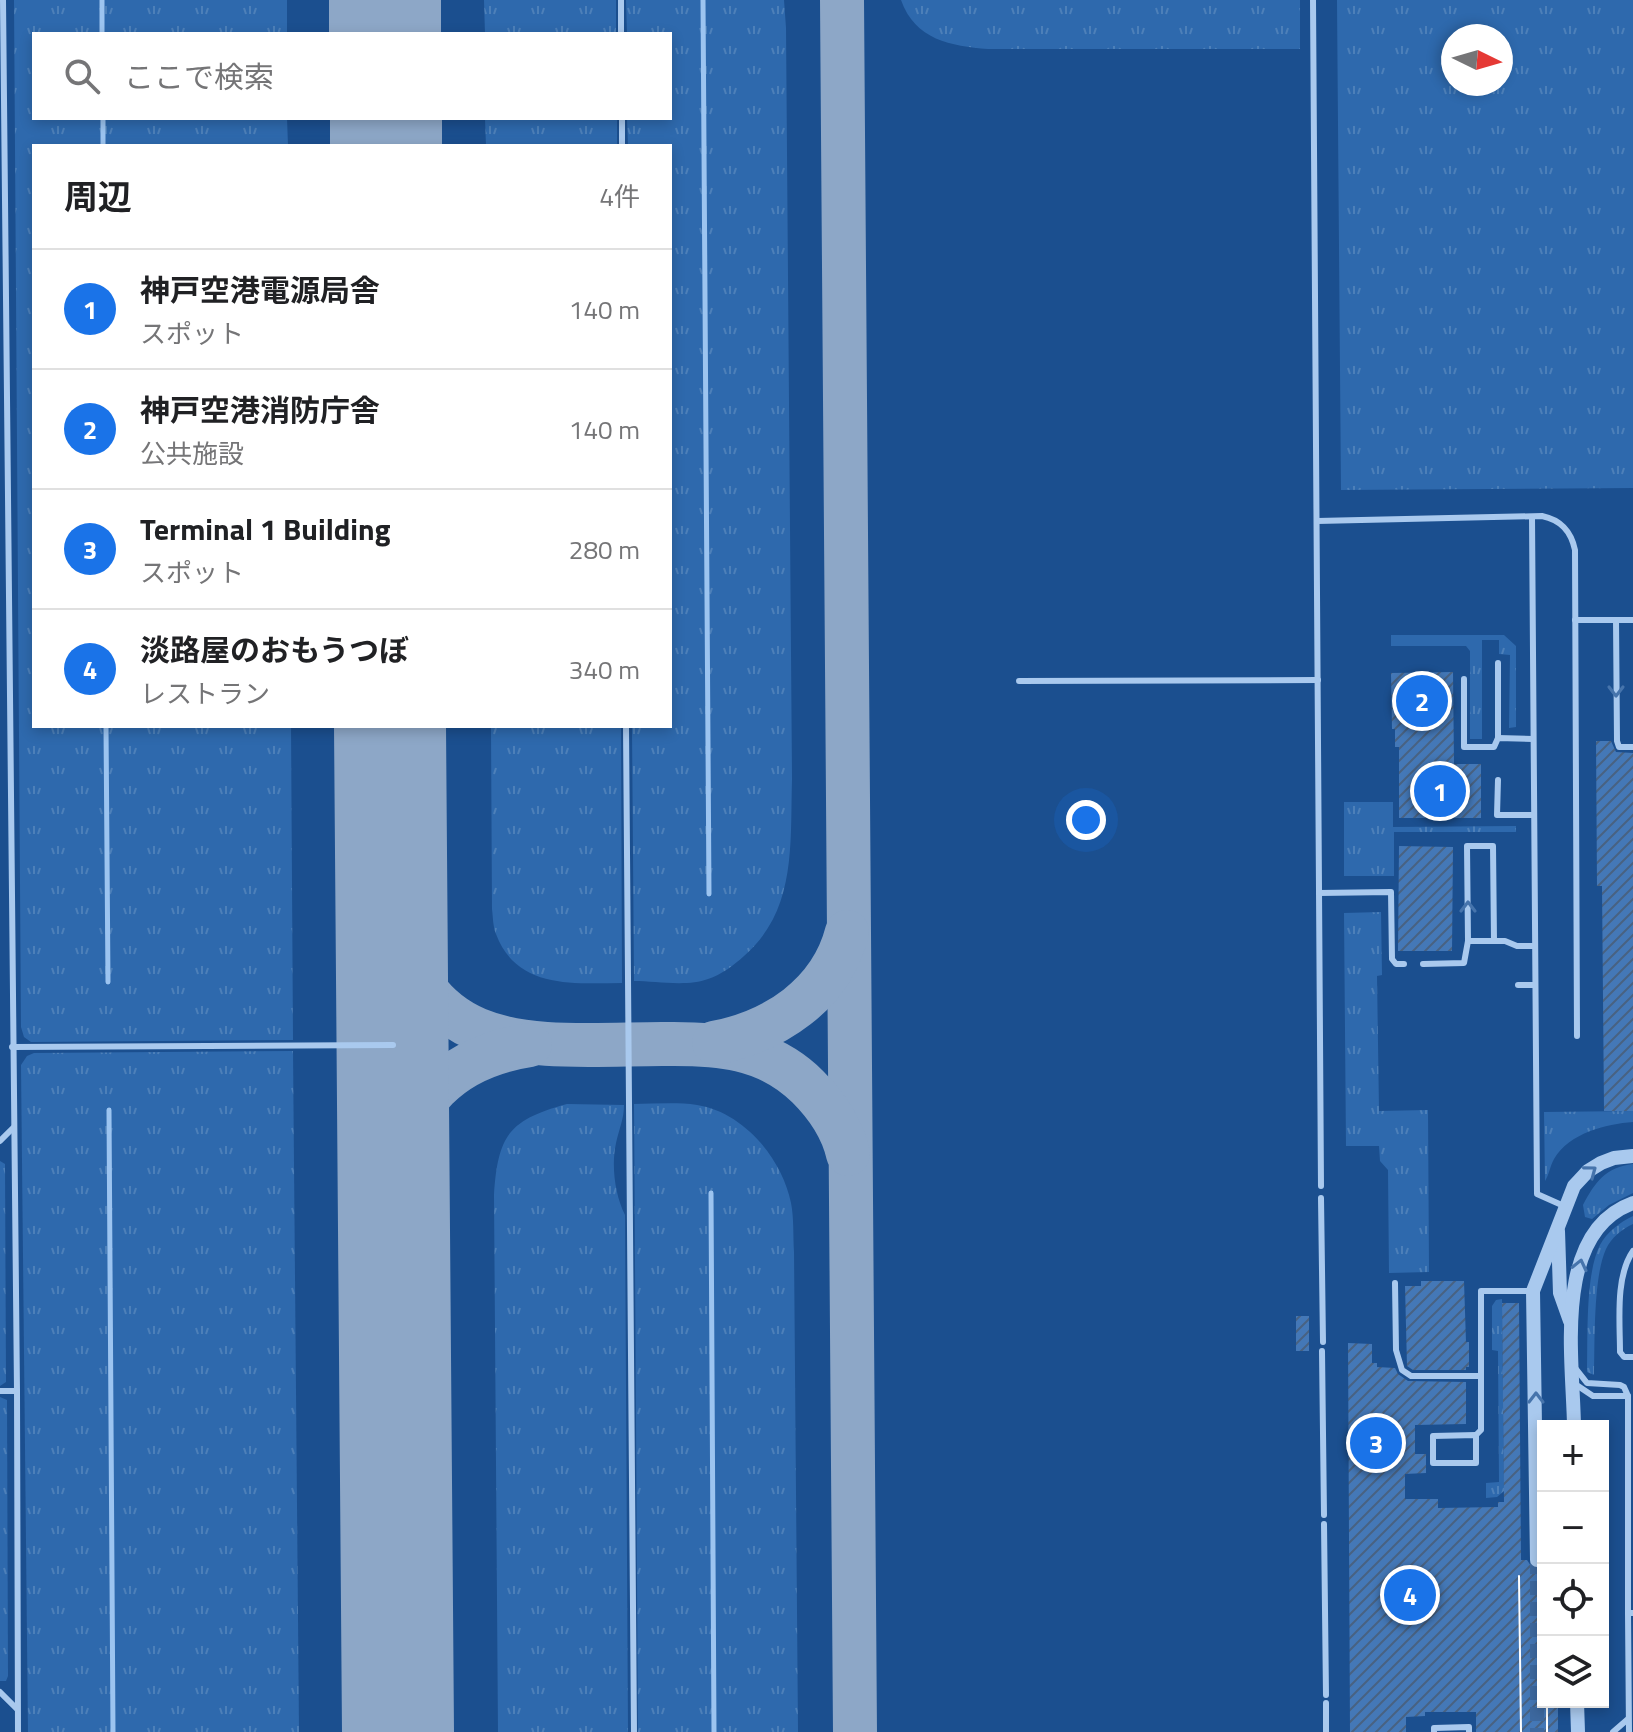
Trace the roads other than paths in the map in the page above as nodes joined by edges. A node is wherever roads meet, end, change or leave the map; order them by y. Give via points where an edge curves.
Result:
1 (3, 0) edge
2 (621, 0) edge
3 (1313, 0) edge
4 (621, 32) edge
5 (622, 120) edge
6 (622, 144) edge
7 (1532, 517) junction
8 (1317, 521) junction
9 (1575, 620) junction
10 (1616, 620) junction
11 (1633, 620) edge
12 (1498, 663) dead end
13 (1464, 679) dead end
14 (1318, 680) junction
15 (1019, 681) dead end
16 (626, 728) edge
17 (1498, 738) junction
18 (1533, 739) junction
19 (1633, 747) edge
20 (1498, 780) dead end
21 (1534, 815) junction
22 (1319, 893) junction
23 (1468, 941) junction
24 (1494, 941) junction
25 (1535, 946) junction
26 (1404, 964) dead end
27 (1423, 964) dead end
28 (1518, 985) dead end
29 (1535, 985) junction
30 (1577, 1036) dead end
31 (393, 1045) dead end
32 (12, 1047) junction
33 (13, 1128) junction
34 (0, 1141) edge
35 (1633, 1156) edge
36 (1321, 1186) dead end
37 (1321, 1198) dead end
38 (1633, 1203) edge
39 (1561, 1214) junction
40 (1633, 1251) edge
41 (1395, 1283) dead end
42 (1533, 1291) junction
43 (1572, 1329) junction
44 (1323, 1342) dead end
45 (1322, 1351) dead end
46 (1633, 1357) edge
47 (1573, 1362) junction
48 (1480, 1376) junction
49 (1573, 1379) junction
50 (0, 1391) edge
51 (17, 1391) junction
52 (1628, 1396) junction
53 (1574, 1420) edge
54 (1476, 1435) junction
55 (1324, 1515) dead end
56 (1324, 1524) dead end
57 (1630, 1553) edge
58 (1537, 1560) dead end
59 (1630, 1590) edge
60 (1630, 1613) edge
61 (0, 1692) edge
62 (1326, 1695) dead end
63 (1326, 1703) dead end
64 (1577, 1708) edge
65 (17, 1709) junction
66 (1629, 1717) junction
67 (18, 1732) edge
68 (634, 1732) edge
69 (1326, 1732) edge
70 (1434, 1732) edge
71 (1469, 1732) edge
72 (1578, 1732) edge
73 (1613, 1732) edge
74 (1629, 1732) edge

1 - 32 lane
2 - 4 lane
3 - 8 lane
5 - 6 lane
7 - 8 lane
7 - 9 lane via 1552,518 1572,539
7 - 18 lane
8 - 14 lane
9 - 10 lane
9 - 30 lane
10 - 11 lane
10 -> 19 lane via 1617,743
12 - 17 lane
13 - 17 lane via 1464,747 1494,747
14 - 15 lane
14 - 22 lane
16 - 68 lane
17 - 18 lane
18 - 21 lane
20 - 21 lane via 1497,815
21 - 25 lane
22 - 26 lane via 1391,892 1392,959
22 - 36 lane
23 - 24 lane
23 -> 24 lane via 1467,846 1493,846
23 - 27 lane via 1464,963
24 - 25 lane
25 - 29 lane
28 - 29 lane
29 - 39 lane via 1537,1194
31 - 32 lane
32 - 33 lane
33 - 34 lane
33 - 51 lane
39 -> 35 street via 1588,1171 1614,1158
37 - 44 lane
43 -> 38 street via 1577,1272 1589,1238 1608,1215
39 - 42 street
39 - 43 street via 1560,1293
40 - 46 lane via 1623,1284 1620,1352
41 - 48 lane via 1396,1350 1402,1370 1411,1376
42 - 48 lane via 1481,1291
58 -> 42 street
43 - 47 street
45 - 55 lane
47 - 49 street
47 - 52 lane via 1587,1383 1624,1387
48 - 54 lane via 1481,1430
49 - 52 lane via 1593,1396
49 - 53 street
50 - 51 lane
51 - 65 lane
52 - 57 lane
54 - 54 lane via 1476,1463 1433,1463 1433,1436
56 - 62 lane
57 - 59 lane
59 - 60 lane
60 - 66 lane
61 - 65 lane
63 - 69 lane
64 - 72 street
65 - 67 lane
66 - 73 lane
66 - 74 lane
70 - 71 lane via 1446,1727 1469,1727

